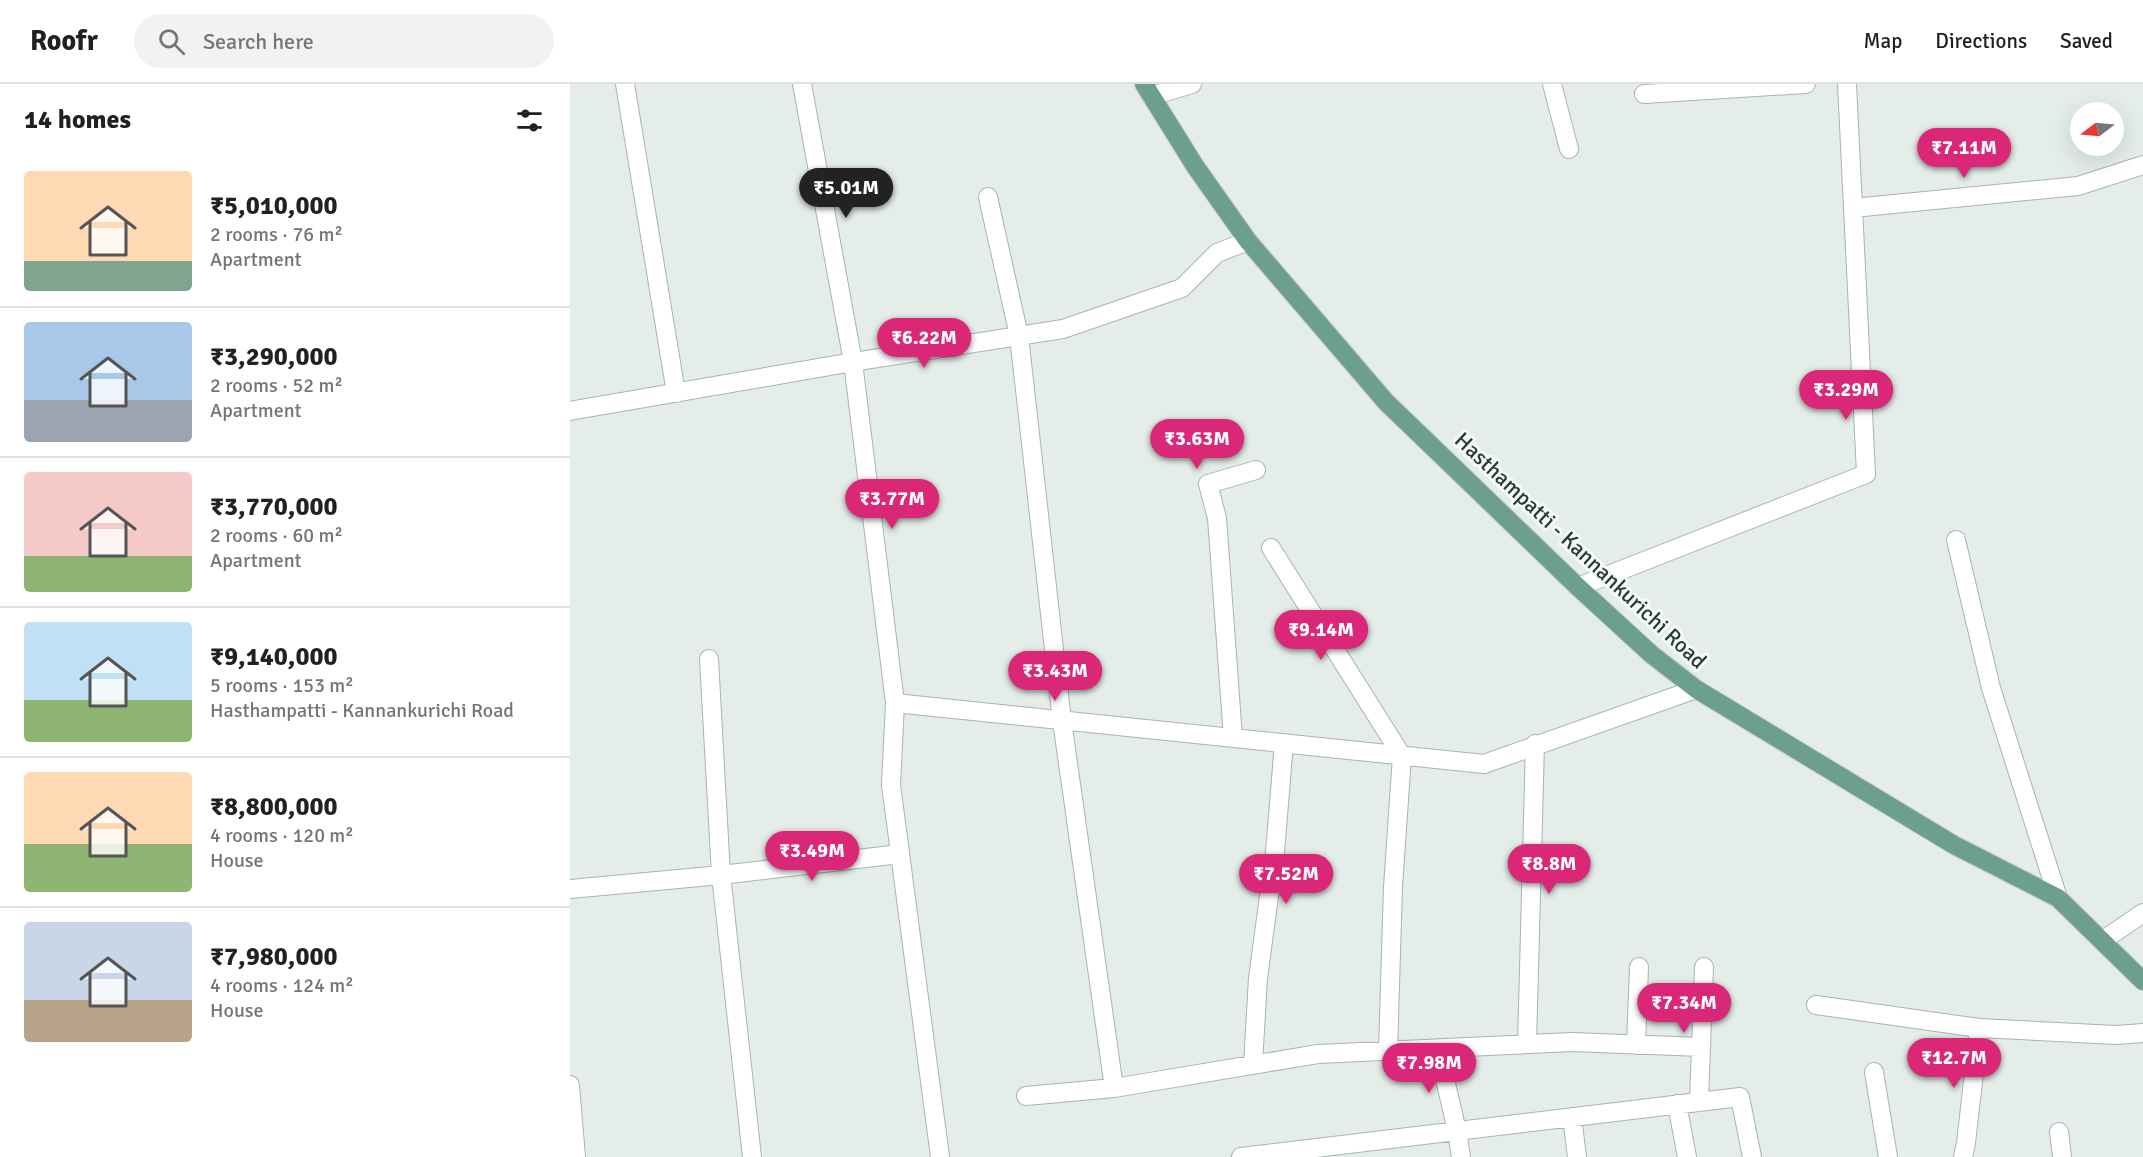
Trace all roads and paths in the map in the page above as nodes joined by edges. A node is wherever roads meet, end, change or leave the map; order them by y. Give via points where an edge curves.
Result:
1 (625, 84) edge
2 (802, 84) edge
3 (1192, 84) edge
4 (1552, 84) edge
5 (1806, 84) edge
6 (1847, 84) edge
7 (1147, 90) edge
8 (1644, 94) dead end
9 (1569, 149) dead end
10 (2143, 165) edge
11 (988, 197) dead end
12 (1854, 208) junction
13 (1248, 241) junction
14 (1019, 336) junction
15 (854, 362) junction
16 (676, 393) junction
17 (570, 411) edge
18 (1256, 470) dead end
19 (1956, 540) dead end
20 (1271, 548) dead end
21 (1578, 587) junction
22 (709, 659) dead end
23 (1696, 689) junction
24 (894, 703) junction
25 (1062, 721) junction
26 (1233, 738) junction
27 (1284, 743) junction
28 (1535, 744) junction
29 (1402, 756) junction
30 (900, 854) junction
31 (721, 875) junction
32 (570, 889) edge
33 (2058, 897) junction
34 (2143, 913) edge
35 (2102, 940) junction
36 (1639, 967) dead end
37 (1704, 967) dead end
38 (2143, 981) edge
39 (1816, 1005) dead end
40 (1979, 1028) junction
41 (2143, 1033) edge
42 (1527, 1044) junction
43 (1636, 1045) junction
44 (1701, 1047) junction
45 (1438, 1049) junction
46 (1388, 1051) junction
47 (1253, 1065) junction
48 (1874, 1072) dead end
49 (570, 1085) edge
50 (1114, 1088) junction
51 (1026, 1096) dead end
52 (1699, 1102) junction
53 (1677, 1104) junction
54 (1572, 1117) junction
55 (1457, 1131) junction
56 (2060, 1132) dead end
57 (1344, 1151) edge
58 (576, 1157) edge
59 (752, 1157) edge
60 (940, 1157) edge
61 (1248, 1157) edge
62 (1461, 1157) edge
63 (1577, 1157) edge
64 (1687, 1157) edge
65 (1752, 1157) edge
66 (1888, 1157) edge
67 (1963, 1157) edge
68 (2062, 1157) edge

1 - 16 street
2 - 15 street
3 - 7 street
4 - 9 street
5 - 8 street
6 - 12 street
7 - 13 main road, Hasthampatti - Kannankurichi Road
10 - 12 street via 2078,186
11 - 14 street
12 - 21 street via 1866,474
13 - 14 street via 1217,253 1182,288 1063,329
13 - 21 main road, Hasthampatti - Kannankurichi Road via 1386,402
14 - 15 street
14 - 25 street
15 - 16 street
15 - 24 street
16 - 17 street
18 - 26 street via 1208,484 1217,518
19 - 33 street via 1991,687
20 - 29 street
21 - 23 main road, Hasthampatti - Kannankurichi Road
22 - 31 street
23 - 28 street
23 - 33 main road, Hasthampatti - Kannankurichi Road via 1954,845
24 - 25 street
24 - 30 street via 891,785
25 - 26 street
25 - 50 street
26 - 27 street
27 - 29 street
27 - 47 street via 1275,852 1258,978
28 - 29 street via 1484,764
28 - 42 street
29 - 46 street via 1392,887
30 - 31 street
30 - 60 street
31 - 32 street
31 - 59 street
33 - 35 main road, Hasthampatti - Kannankurichi Road
34 - 35 street
35 - 38 main road, Hasthampatti - Kannankurichi Road
36 - 43 street
37 - 44 street
39 - 40 street
40 - 41 street
40 - 67 street
42 - 43 street
42 - 45 street
43 - 44 street
44 - 52 street
45 - 46 street
45 - 55 street
46 - 47 street via 1318,1054
47 - 50 street
48 - 66 street
49 - 58 street
50 - 51 street
52 - 53 street
52 - 65 street via 1740,1097
53 - 54 street
53 - 64 street
54 - 55 street
54 - 63 street
55 - 57 street
55 - 62 street
56 - 68 street
57 - 61 street

